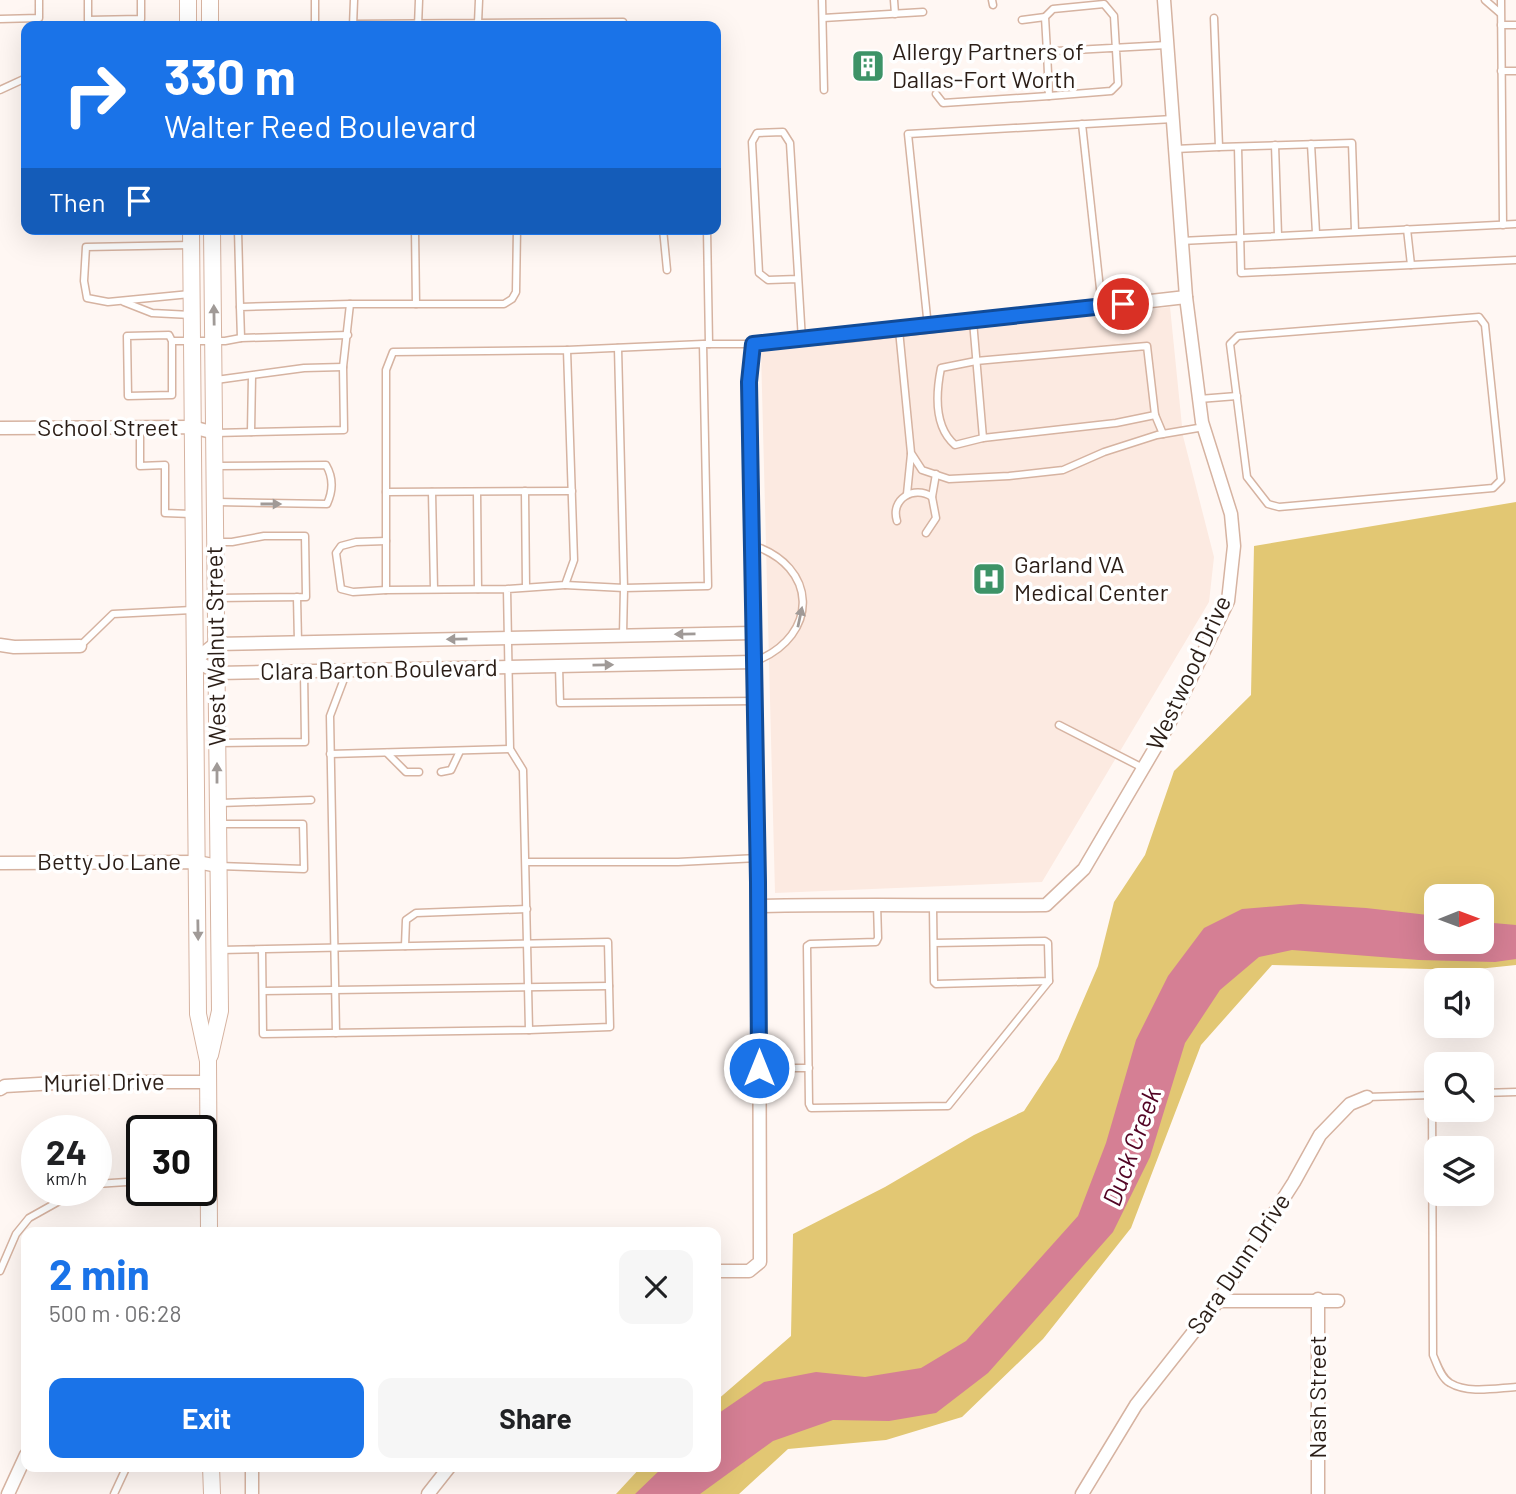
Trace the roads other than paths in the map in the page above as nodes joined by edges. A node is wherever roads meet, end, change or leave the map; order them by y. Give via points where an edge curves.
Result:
1 (39, 0) edge
2 (88, 0) edge
3 (141, 0) edge
4 (188, 0) edge
5 (210, 0) edge
6 (315, 0) edge
7 (354, 0) edge
8 (419, 0) edge
9 (479, 0) edge
10 (822, 0) edge
11 (894, 0) edge
12 (1164, 0) edge
13 (1485, 0) edge
14 (1501, 0) edge
15 (923, 12) dead end
16 (1500, 13) junction
17 (895, 14) junction
18 (1045, 17) junction
19 (822, 18) junction
20 (1214, 18) dead end
21 (0, 19) edge
22 (1022, 20) dead end
23 (106, 21) edge
24 (141, 21) edge
25 (188, 21) edge
26 (210, 21) edge
27 (315, 21) edge
28 (353, 21) edge
29 (418, 21) edge
30 (478, 21) edge
31 (1501, 25) junction
32 (1516, 25) edge
33 (1167, 45) junction
34 (1116, 48) junction
35 (1047, 52) junction
36 (1502, 71) junction
37 (1516, 71) edge
38 (21, 80) edge
39 (0, 90) edge
40 (824, 90) dead end
41 (936, 94) dead end
42 (1049, 96) junction
43 (1172, 119) junction
44 (1082, 124) junction
45 (1311, 144) junction
46 (1275, 145) junction
47 (1238, 146) junction
48 (1220, 147) junction
49 (1175, 149) junction
50 (1516, 224) edge
51 (1503, 225) junction
52 (1407, 229) junction
53 (1355, 231) junction
54 (1316, 233) junction
55 (212, 235) edge
56 (238, 235) edge
57 (415, 235) edge
58 (517, 235) edge
59 (664, 235) edge
60 (707, 235) edge
61 (1278, 236) junction
62 (191, 237) edge
63 (1240, 238) junction
64 (1181, 241) junction
65 (1516, 260) edge
66 (1411, 265) junction
67 (667, 270) dead end
68 (798, 279) junction
69 (192, 294) junction
70 (1186, 297) junction
71 (122, 301) junction
72 (350, 304) junction
73 (416, 304) junction
74 (240, 307) junction
75 (1102, 307) junction
76 (192, 315) junction
77 (973, 321) junction
78 (928, 327) junction
79 (898, 330) junction
80 (348, 335) junction
81 (241, 338) junction
82 (802, 340) junction
83 (172, 341) junction
84 (192, 341) junction
85 (214, 341) junction
86 (706, 344) junction
87 (753, 344) junction
88 (618, 348) junction
89 (567, 350) junction
90 (976, 361) junction
91 (343, 367) junction
92 (251, 376) junction
93 (214, 380) junction
94 (1237, 396) junction
95 (1199, 399) junction
96 (1155, 415) junction
97 (140, 427) junction
98 (192, 427) junction
99 (1205, 427) junction
100 (0, 428) edge
101 (251, 432) junction
102 (215, 433) junction
103 (1163, 434) junction
104 (983, 438) junction
105 (911, 453) junction
106 (216, 466) junction
107 (936, 474) junction
108 (525, 491) junction
109 (572, 491) junction
110 (386, 492) junction
111 (432, 492) junction
112 (477, 492) junction
113 (908, 494) junction
114 (932, 497) junction
115 (215, 502) junction
116 (193, 514) junction
117 (898, 522) dead end
118 (926, 533) dead end
119 (386, 541) junction
120 (215, 542) junction
121 (751, 545) junction
122 (565, 585) junction
123 (526, 587) junction
124 (624, 588) junction
125 (434, 589) junction
126 (478, 589) junction
127 (507, 589) junction
128 (386, 590) junction
129 (297, 597) junction
130 (215, 598) junction
131 (194, 610) junction
132 (753, 633) junction
133 (623, 635) junction
134 (508, 638) junction
135 (298, 642) junction
136 (215, 644) junction
137 (0, 645) edge
138 (80, 646) joint
139 (195, 660) junction
140 (754, 662) junction
141 (559, 666) junction
142 (508, 667) junction
143 (304, 671) junction
144 (347, 671) junction
145 (217, 673) junction
146 (755, 701) junction
147 (1059, 725) dead end
148 (217, 743) junction
149 (510, 749) junction
150 (460, 751) junction
151 (387, 753) junction
152 (330, 754) junction
153 (1143, 768) junction
154 (419, 772) dead end
155 (441, 772) dead end
156 (311, 800) dead end
157 (218, 803) junction
158 (218, 824) junction
159 (758, 858) junction
160 (197, 862) junction
161 (526, 862) junction
162 (0, 863) edge
163 (218, 866) junction
164 (877, 904) junction
165 (759, 906) junction
166 (933, 907) junction
167 (527, 909) junction
168 (934, 943) junction
169 (527, 944) junction
170 (405, 946) junction
171 (334, 948) junction
172 (219, 950) junction
173 (262, 950) junction
174 (1049, 981) junction
175 (609, 986) junction
176 (528, 987) junction
177 (335, 990) junction
178 (263, 991) junction
179 (529, 1030) junction
180 (336, 1033) junction
181 (208, 1061) junction
182 (759, 1068) junction
183 (808, 1068) junction
184 (208, 1082) junction
185 (0, 1089) edge
186 (1516, 1092) edge
187 (1494, 1093) edge
188 (1424, 1095) edge
189 (1367, 1097) joint
190 (207, 1115) edge
191 (1434, 1122) edge
192 (50, 1206) edge
193 (207, 1206) edge
194 (22, 1227) edge
195 (209, 1227) edge
196 (21, 1228) edge
197 (0, 1271) edge
198 (721, 1271) edge
199 (1318, 1299) junction
200 (1218, 1301) junction
201 (1338, 1301) dead end
202 (1516, 1387) edge
203 (21, 1466) edge
204 (124, 1472) edge
205 (211, 1472) edge
206 (252, 1472) edge
207 (445, 1472) edge
208 (8, 1494) edge
209 (114, 1494) edge
210 (212, 1494) edge
211 (252, 1494) edge
212 (428, 1494) edge
213 (1082, 1494) edge
214 (1318, 1494) edge

1 - 21 lane via 39,18
2 - 23 lane via 88,20
3 - 24 lane
4 - 25 main road
5 - 26 main road
6 - 27 lane
7 - 28 lane
8 - 29 lane
9 - 30 lane
10 - 19 lane
11 - 17 lane
12 - 33 street, Westwood Drive
13 - 16 lane
14 - 16 lane
15 - 17 lane
16 - 31 lane
17 - 19 lane
18 - 22 lane
18 - 34 lane via 1054,9 1104,5 1114,16
18 - 35 lane
19 - 40 lane
20 - 48 lane
31 - 32 lane
31 - 36 lane
33 - 34 lane
33 - 43 street, Westwood Drive
34 - 35 lane
34 - 42 lane via 1118,84 1111,91
35 - 42 lane
36 - 37 lane
36 - 51 lane
38 - 39 lane
41 - 42 lane via 943,103
43 - 44 lane
43 - 49 street, Westwood Drive
44 - 75 lane
44 - 78 lane via 908,134
45 - 46 lane
45 - 53 lane via 1352,143
45 - 54 lane
46 - 47 lane
46 - 61 lane
47 - 48 lane
47 - 63 lane
48 - 49 lane
49 - 64 street, Westwood Drive
50 - 51 lane
51 - 52 lane
52 - 53 lane
52 - 66 lane
53 - 54 lane
54 - 61 lane
85 -> 55 main road, West Walnut Street
56 - 74 lane
57 - 73 lane
58 - 73 lane via 512,299 504,304
59 - 67 lane
60 - 86 lane
61 - 63 lane
62 - 69 main road, West Walnut Street
62 - 71 lane via 86,247 87,298
63 - 64 lane
63 - 66 lane via 1241,273
64 - 70 street, Westwood Drive
65 - 66 lane
68 - 68 lane via 790,143 783,132 757,133 751,142 759,273 768,280
68 - 82 lane
69 - 71 lane
69 - 76 main road, West Walnut Street
70 - 75 street
70 - 95 street, Westwood Drive
71 - 76 lane via 152,313
72 - 73 lane
72 - 74 lane
72 - 80 lane
74 - 81 lane
75 - 77 street
76 - 84 main road, West Walnut Street
77 - 78 street
77 - 90 lane
78 - 79 street
79 - 82 street
79 - 105 lane
80 - 81 lane
80 - 91 lane
81 - 85 lane
82 - 87 street
83 - 83 lane via 172,395 128,396 127,336 169,335
83 - 84 lane
84 - 85 lane
84 - 98 main road, West Walnut Street
85 - 93 main road, West Walnut Street
86 - 87 lane
86 - 88 lane
86 - 124 lane via 708,586
87 - 121 street via 749,382
88 - 89 lane
88 - 124 lane
89 - 109 lane
89 - 110 lane via 393,352 386,370
90 - 96 lane via 1147,346
90 - 104 lane
90 - 104 lane via 941,368 936,392 944,436 955,445
91 - 92 lane
91 - 101 lane via 344,430
92 - 93 lane
92 - 101 lane
93 - 102 main road, West Walnut Street
94 - 94 lane via 1247,477 1268,504 1279,508 1493,488 1501,480 1485,325 1479,317 1238,336 1230,344
94 - 95 lane
95 - 99 street, Westwood Drive
96 - 103 lane
96 - 104 lane
97 - 98 street, School Street
97 - 100 street, School Street
97 - 116 lane via 141,466 164,465 165,513
98 - 102 street, School Street
98 - 116 main road, West Walnut Street
99 - 103 lane
99 - 153 street, Westwood Drive via 1231,514 1234,546 1228,601
101 - 102 lane
102 - 106 main road, West Walnut Street
103 - 107 lane via 1063,470 949,478
105 - 107 lane via 922,470
105 - 113 lane
106 - 115 main road, West Walnut Street
115 -> 106 lane via 327,504 331,496 331,474 326,466
107 - 114 lane
108 - 109 lane
108 - 112 lane
108 - 123 lane
109 - 122 lane via 574,560
110 - 111 lane
110 - 119 lane
111 - 112 lane
111 - 125 lane
112 - 126 lane
113 - 114 lane
113 - 117 lane via 897,505
114 - 118 lane via 936,518
115 - 120 main road, West Walnut Street
116 - 131 main road, West Walnut Street
119 - 128 lane
119 - 128 lane via 356,542 341,546 336,553 341,589
120 - 129 lane via 305,536 306,597
120 - 130 main road, West Walnut Street
121 - 132 street
140 -> 121 lane via 785,645 803,610 793,572 779,557
122 - 123 lane
122 - 124 lane
123 - 127 lane
124 - 133 lane
125 - 126 lane
125 - 128 lane
126 - 127 lane
127 - 134 lane
129 - 130 lane
129 - 135 lane
130 - 136 main road, West Walnut Street
131 - 138 lane via 113,614
131 - 139 main road, West Walnut Street
132 -> 133 street, Clara Barton Boulevard
132 - 140 street
133 - 134 street, Clara Barton Boulevard
134 -> 135 street, Clara Barton Boulevard
134 - 142 lane
135 - 136 street, Clara Barton Boulevard
136 - 139 street
136 - 145 main road, West Walnut Street
137 - 138 street
139 - 145 street
139 - 160 main road, West Walnut Street
141 -> 140 street, Clara Barton Boulevard
140 - 146 street
141 - 142 street, Clara Barton Boulevard
141 - 146 lane via 561,702
142 - 144 street, Clara Barton Boulevard
142 - 149 lane
143 - 144 street, Clara Barton Boulevard
143 - 145 street, Clara Barton Boulevard
143 - 148 lane via 304,742
144 - 152 lane via 330,716
145 - 148 main road, West Walnut Street
146 - 159 street
147 - 153 lane
157 -> 148 main road, West Walnut Street
149 - 150 lane
149 - 161 lane via 523,770
150 - 151 lane
150 - 155 lane via 452,770
151 - 152 lane
151 - 154 lane via 406,772
152 - 171 lane
153 - 166 street, Westwood Drive via 1084,869 1046,905
156 - 157 lane
157 - 158 main road, West Walnut Street
158 - 163 main road, West Walnut Street
158 - 163 lane via 303,824 304,869
159 - 161 lane via 678,863
159 - 165 street
160 - 162 street, Betty Jo Lane
160 - 163 street, Betty Jo Lane
160 -> 181 main road, West Walnut Street via 198,1014
161 - 167 lane
163 - 172 main road, West Walnut Street
164 - 165 street, Westwood Drive
164 - 166 street, Westwood Drive
164 - 183 lane via 876,942 807,946
165 - 182 street
166 - 168 lane
167 - 169 lane
167 - 170 lane via 416,913 406,920
168 - 174 lane via 1045,941
168 - 174 lane via 936,984
169 - 170 lane
169 - 175 lane via 608,942
169 - 176 lane
170 - 171 lane
171 - 173 lane
171 - 177 lane
172 - 173 lane
172 - 181 main road, West Walnut Street via 220,1011
173 - 178 lane
174 - 183 lane via 948,1106 811,1108
175 - 176 lane
175 - 179 lane via 610,1027
176 - 177 lane
176 - 179 lane
177 - 178 lane
177 - 180 lane
178 - 180 lane via 264,1034
179 - 180 lane
181 - 184 main road, West Walnut Street
182 - 183 lane
182 - 198 street via 760,1262 749,1271
184 - 185 street, Muriel Drive via 74,1082
184 - 190 main road, West Walnut Street
186 - 187 lane
188 - 189 lane, Sara Dunn Drive
189 - 200 street, Sara Dunn Drive via 1350,1104 1320,1135
191 - 202 lane via 1433,1355 1450,1383 1478,1389
192 - 194 lane
193 - 195 main road, West Walnut Street
196 - 197 lane
199 - 200 street
199 - 201 street
199 - 214 street, Nash Street
200 - 213 street, Sara Dunn Drive via 1136,1405
203 - 208 street
204 - 209 lane
205 - 210 main road
206 - 211 street
207 - 212 street

